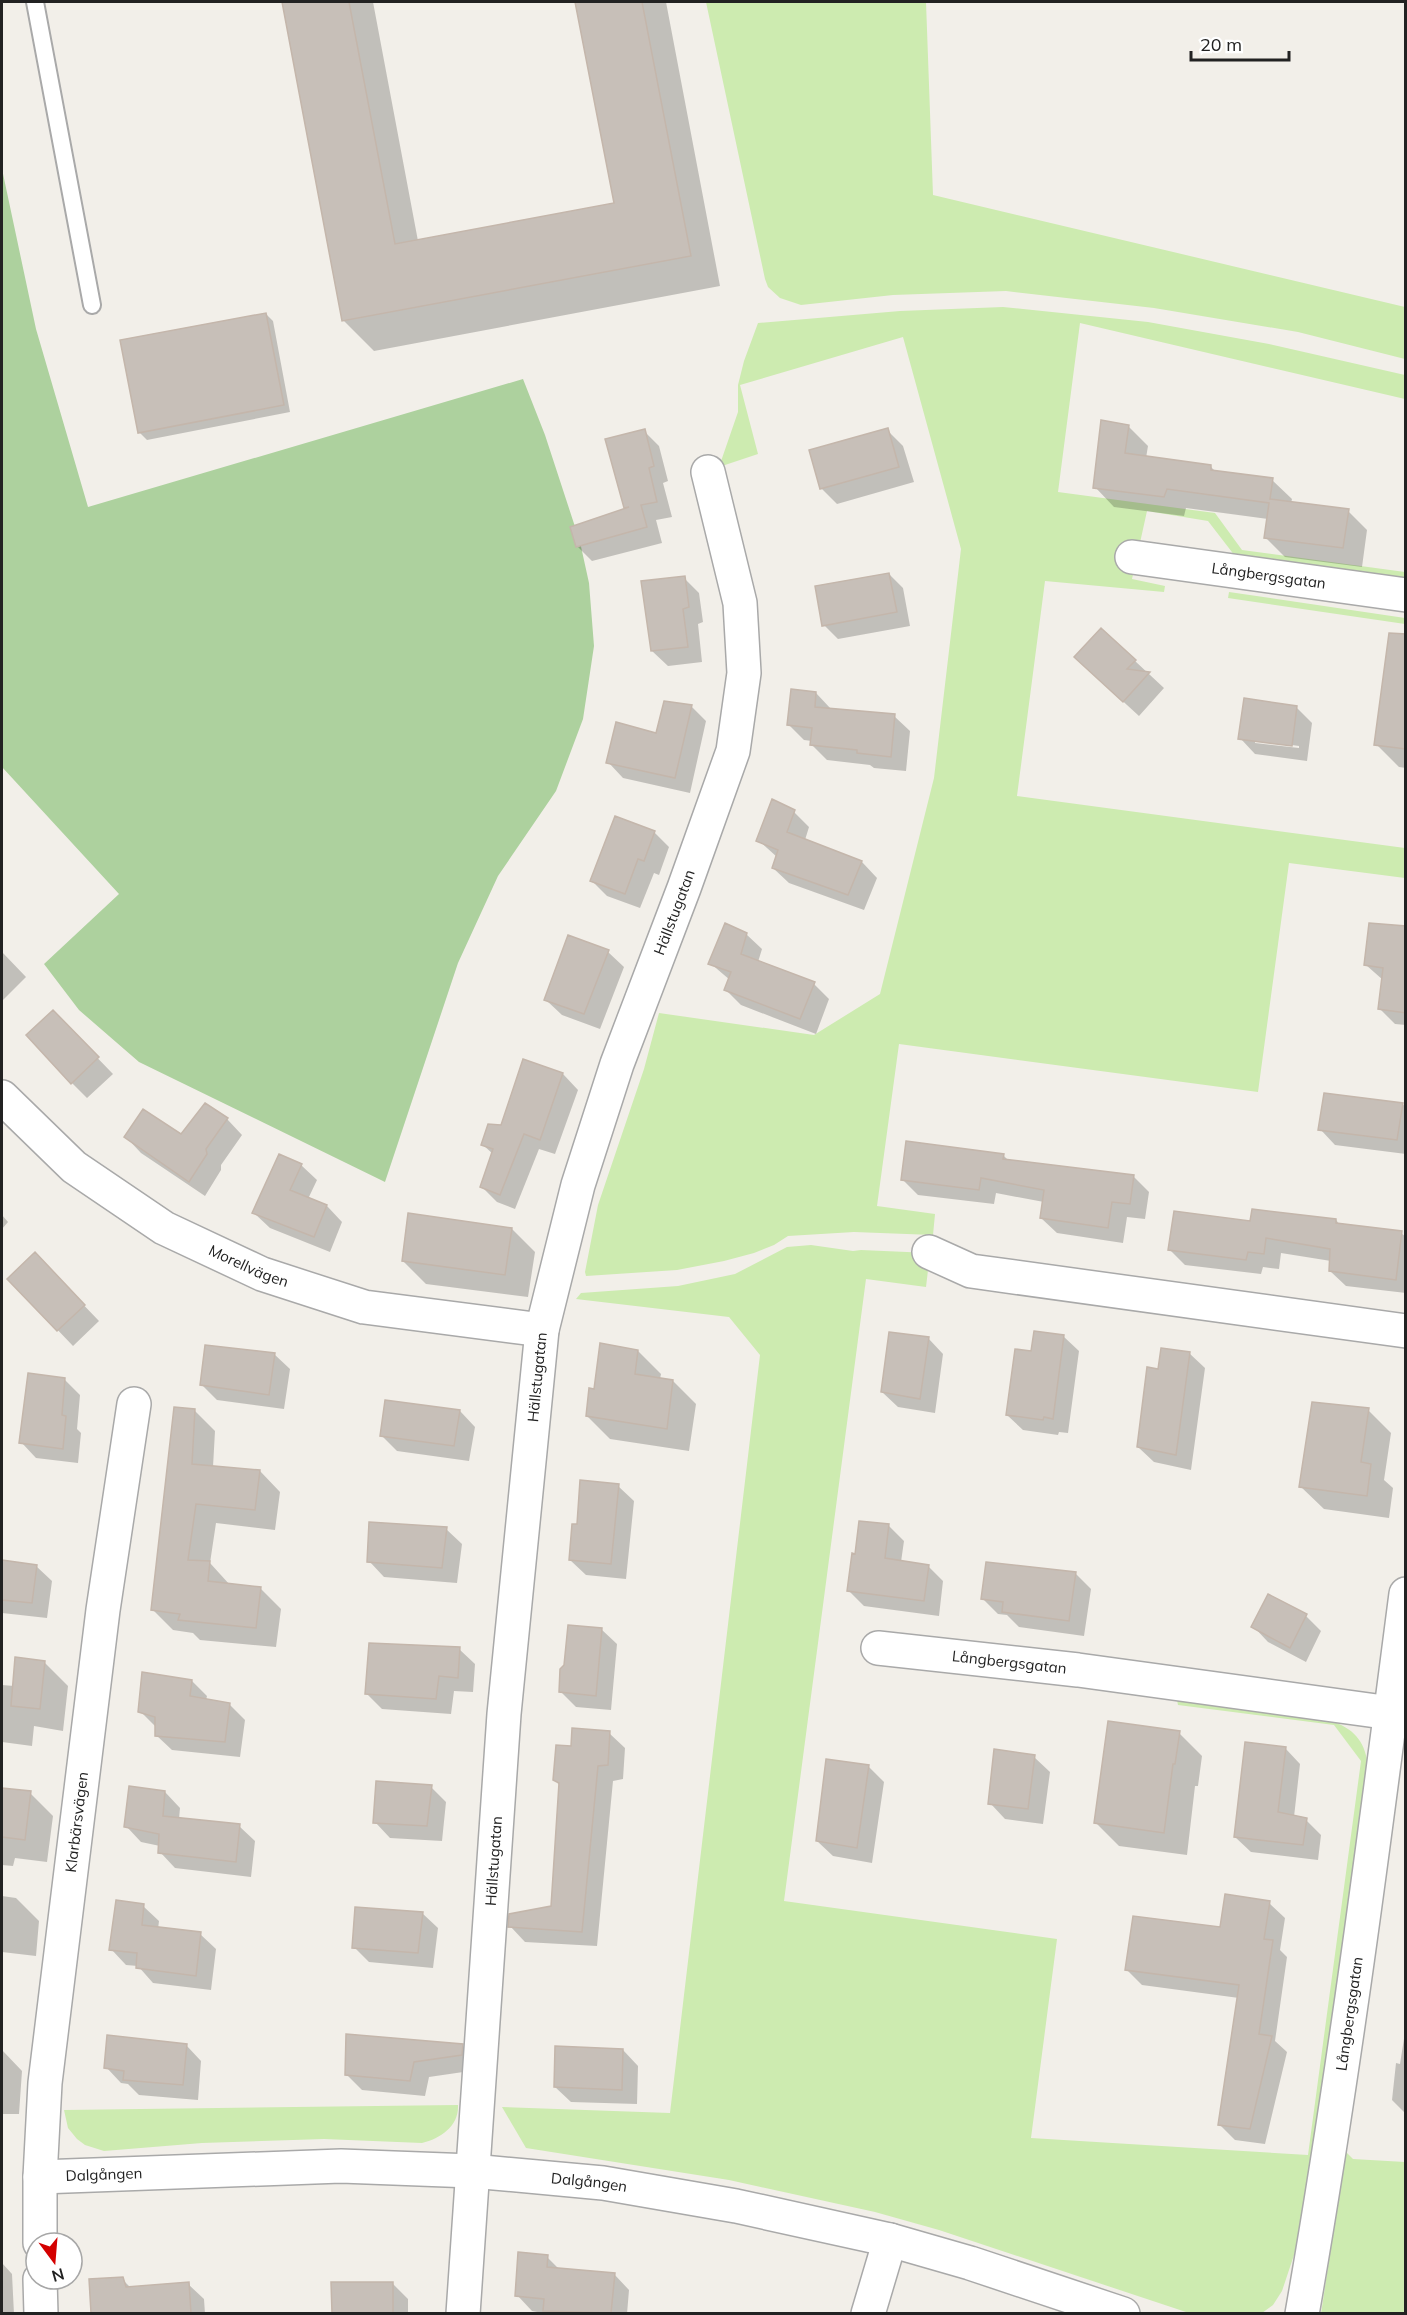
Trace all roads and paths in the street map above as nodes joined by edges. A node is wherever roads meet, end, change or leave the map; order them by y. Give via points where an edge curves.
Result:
1 (35, 2) edge
2 (92, 305) dead end
3 (708, 472) dead end
4 (1132, 557) dead end
5 (1406, 595) edge
6 (2, 1097) edge
7 (929, 1252) dead end
8 (542, 1330) junction
9 (1406, 1331) edge
10 (134, 1404) dead end
11 (1406, 1594) edge
12 (878, 1648) dead end
13 (1390, 1713) junction
14 (472, 2171) junction
15 (40, 2177) junction
16 (40, 2231) edge
17 (890, 2240) junction
18 (40, 2291) edge
19 (41, 2313) edge
20 (463, 2313) edge
21 (868, 2313) edge
22 (1124, 2313) edge
23 (1302, 2313) edge

1 - 2 lane
3 - 8 street, Hällstugatan via 740,603 744,673 733,751 617,1064 578,1185
4 - 5 street, Långbergsgatan
6 - 8 street, Morellvägen via 74,1167 164,1228 262,1274 364,1307
7 - 9 street via 971,1271
8 - 14 street, Hällstugatan via 504,1714
10 - 15 street, Klarbärsvägen via 97,1657 45,2083
11 - 13 street, Långbergsgatan
12 - 13 street, Långbergsgatan via 1078,1670
13 - 23 street, Långbergsgatan via 1330,2151
14 - 15 street, Dalgången via 341,2166
14 - 17 street, Dalgången via 603,2183 736,2206
14 - 20 street, Hällstugatan
15 - 16 street, Klarbärsvägen
17 - 21 street
17 - 22 street, Dalgången
18 - 19 street

